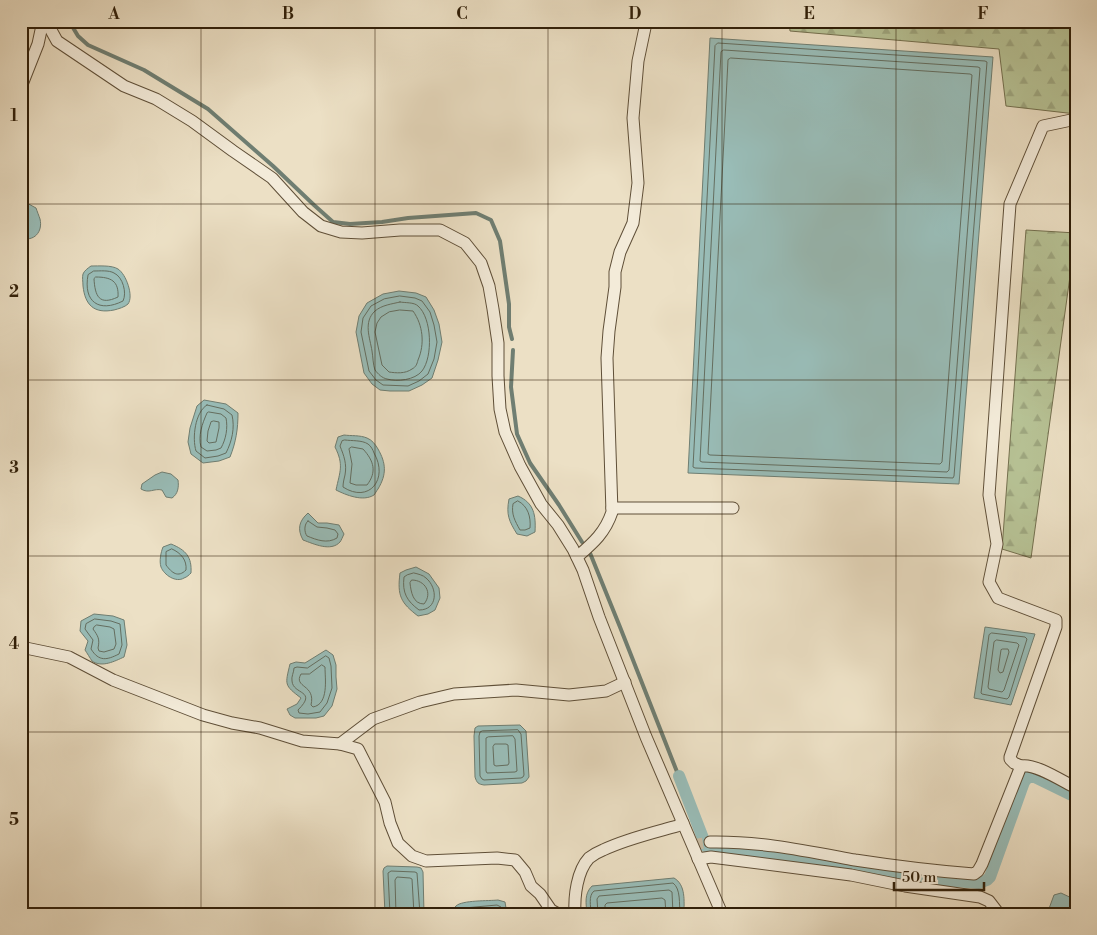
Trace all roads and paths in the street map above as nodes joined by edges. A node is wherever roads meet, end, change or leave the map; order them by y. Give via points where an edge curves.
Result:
1 (44, 21) edge
2 (648, 21) edge
3 (21, 87) edge
4 (1076, 119) edge
5 (612, 508) junction
6 (733, 508) dead end
7 (576, 557) junction
8 (21, 647) edge
9 (624, 682) junction
10 (340, 744) junction
11 (1021, 766) junction
12 (1076, 788) edge
13 (683, 823) junction
14 (710, 842) tunnel mouth
15 (698, 859) junction
16 (558, 914) edge
17 (575, 914) edge
18 (722, 914) edge
19 (999, 914) edge

1 - 3 street
1 - 7 street via 57,41 124,86 156,99 272,178 303,212 321,226 341,232 362,233 440,230 465,243 481,263 494,308 500,409 506,432 541,504 558,525
2 - 5 street via 638,61 633,118 638,182 633,223 620,252 616,272 607,358
4 - 11 street via 1043,126 1010,204 988,495 997,544 988,582 998,598 1056,620 1010,757 1014,764
5 - 6 street
5 - 7 street via 602,533
7 - 9 street
8 - 10 street via 69,657 113,680 232,724 260,728 302,741
9 - 10 street via 606,691 569,695 516,690 454,694 420,702 373,720
9 - 13 street
10 - 16 street via 358,748 385,802 398,843 412,856 426,861 515,860 531,886
11 - 12 street via 1035,767
11 - 14 street via 982,864 974,874 891,865 786,847
13 - 15 street
13 - 17 street via 615,844 590,857 578,882
15 - 18 street
15 - 19 street via 711,857 791,866 980,897 989,901

